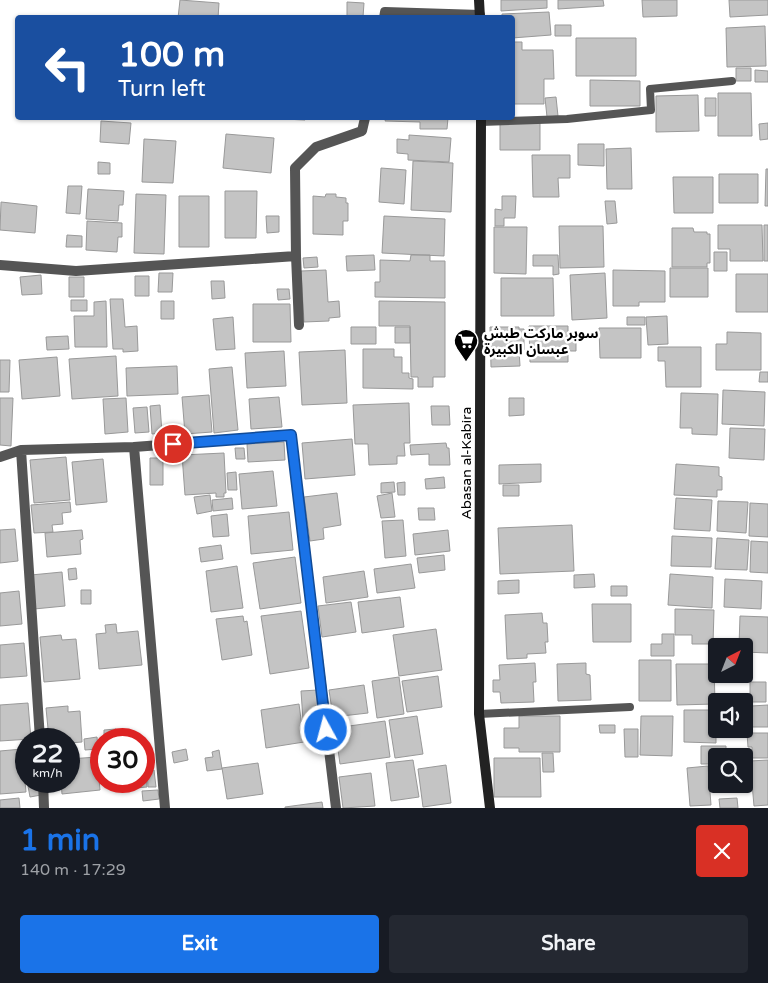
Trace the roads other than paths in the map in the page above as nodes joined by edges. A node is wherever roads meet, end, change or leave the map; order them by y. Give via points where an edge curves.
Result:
1 (479, 0) edge
2 (384, 15) edge
3 (456, 15) edge
4 (480, 15) edge
5 (732, 81) dead end
6 (364, 120) edge
7 (481, 120) edge
8 (515, 120) edge
9 (296, 256) junction
10 (0, 265) edge
11 (300, 325) dead end
12 (134, 447) junction
13 (21, 450) junction
14 (0, 457) edge
15 (630, 707) dead end
16 (479, 714) junction
17 (39, 728) edge
18 (43, 793) edge
19 (44, 808) edge
20 (165, 808) edge
21 (336, 808) edge
22 (490, 808) edge

1 - 4 main road
2 - 3 street via 385,12
5 - 8 lane via 650,89 651,110 567,119
6 - 9 street via 362,131 316,147 295,168
7 - 16 main road, Abasan al-Kabira
9 - 10 street via 76,270
9 - 11 street
12 - 13 street
12 - 20 street
12 - 21 street via 291,435
13 - 14 street
13 - 17 street
15 - 16 lane
16 - 22 main road, Abasan al-Kabira
18 - 19 street

